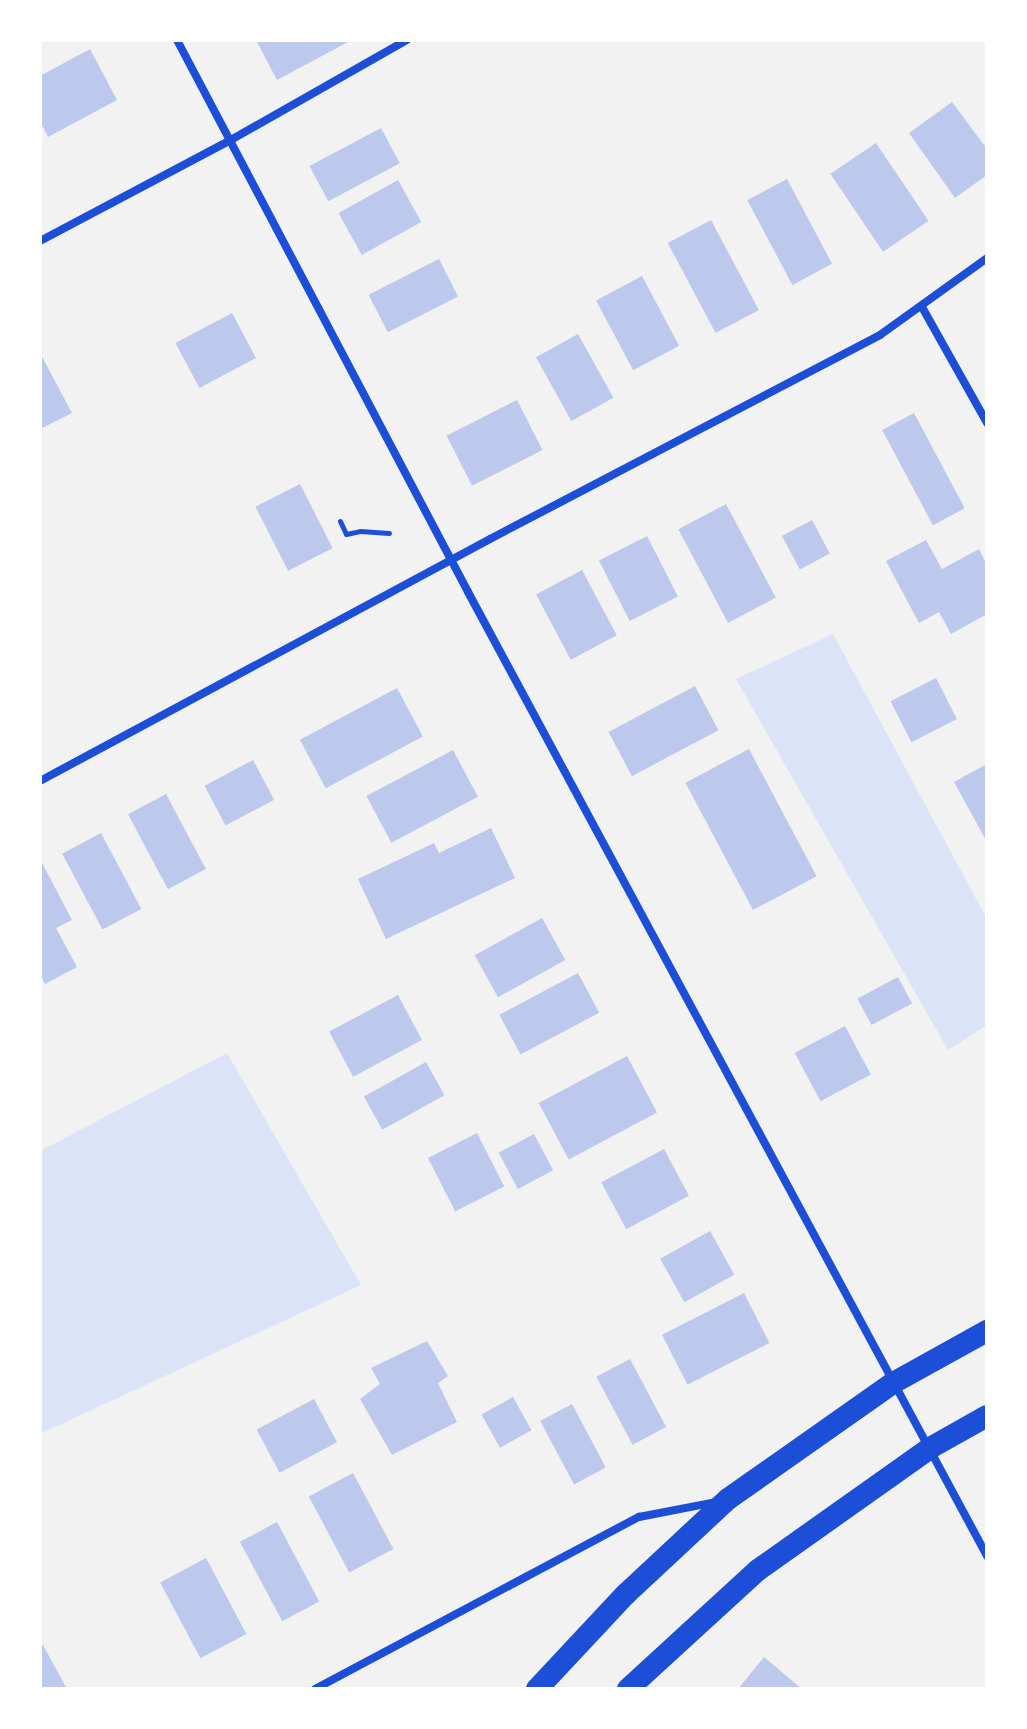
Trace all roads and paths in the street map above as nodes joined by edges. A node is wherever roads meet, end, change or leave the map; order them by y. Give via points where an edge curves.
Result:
1 (177, 40) edge
2 (407, 40) edge
3 (229, 141) junction
4 (40, 241) edge
5 (987, 258) edge
6 (922, 307) junction
7 (987, 423) edge
8 (340, 521) dead end
9 (389, 533) dead end
10 (451, 559) junction
11 (40, 781) edge
12 (987, 1331) edge
13 (893, 1383) junction
14 (987, 1416) edge
15 (930, 1448) junction
16 (728, 1499) junction
17 (987, 1556) edge
18 (315, 1689) edge
19 (537, 1689) edge
20 (628, 1689) edge

1 - 3 street
2 - 3 street
3 - 4 street
3 - 10 street
5 - 6 street
6 - 7 street
6 - 10 street via 880,335
8 - 9 path via 346,534
10 - 11 street
10 - 13 street
12 - 13 highway
13 - 15 street
13 - 16 highway
14 - 15 highway
15 - 17 street
15 - 20 highway via 758,1570
16 - 18 street via 639,1517
16 - 19 highway via 626,1594

